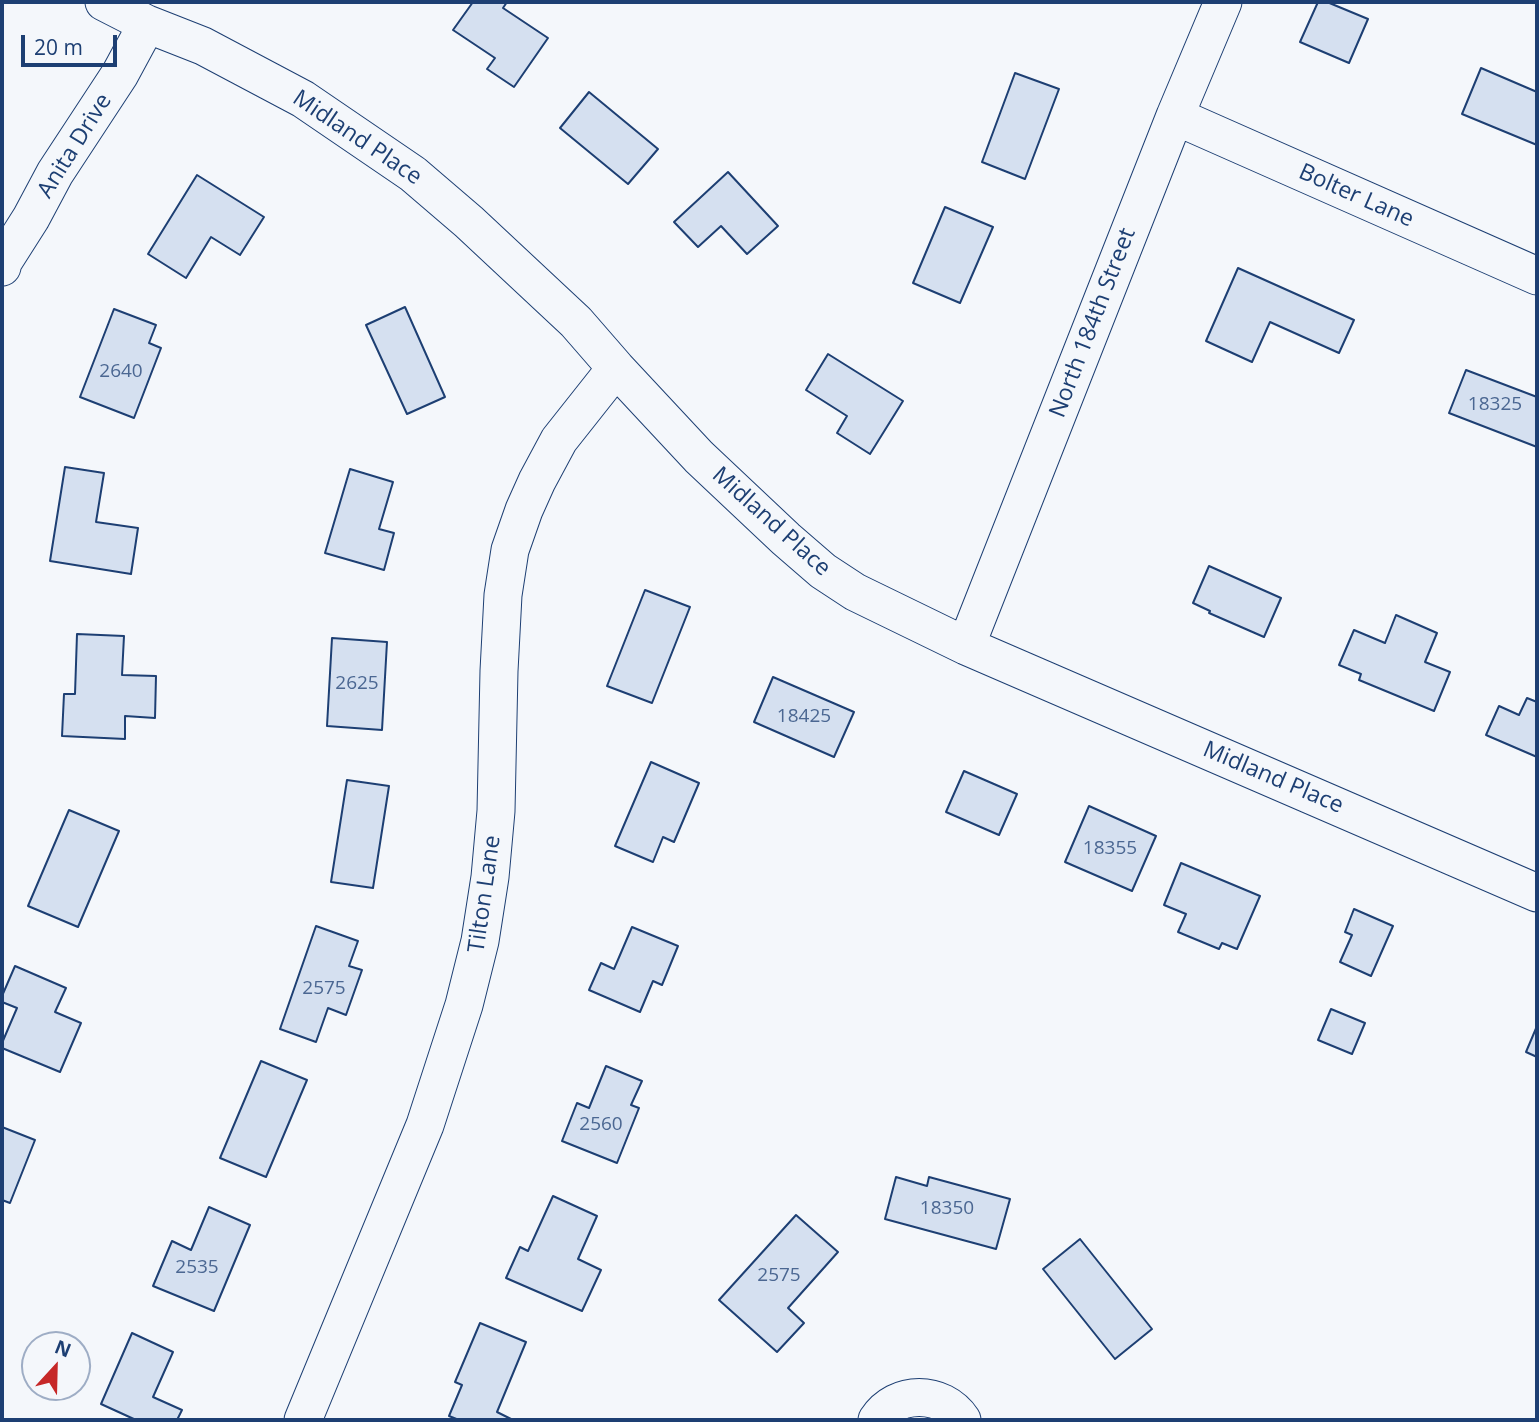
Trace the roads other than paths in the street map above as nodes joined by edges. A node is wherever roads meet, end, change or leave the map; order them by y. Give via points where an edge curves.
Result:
1 (104, 2) edge
2 (1223, 2) edge
3 (147, 24) junction
4 (1175, 116) junction
5 (2, 263) edge
6 (1537, 276) edge
7 (616, 368) junction
8 (966, 646) junction
9 (1537, 893) edge
10 (303, 1420) edge
11 (877, 1420) edge
12 (962, 1420) edge

1 - 3 street, Midland Place
2 - 4 street, North 184th Street
3 - 5 street, Anita Drive
3 - 7 street, Midland Place via 203,46 303,99 413,174 576,321
4 - 6 street, Bolter Lane
4 - 8 street, North 184th Street
7 - 8 street, Midland Place via 699,457 823,571 855,592
7 - 10 street, Tilton Lane via 559,440 528,500 510,550 503,595 496,811 480,941 425,1125
8 - 9 street, Midland Place
11 - 12 street via 894,1403 910,1397 943,1403

